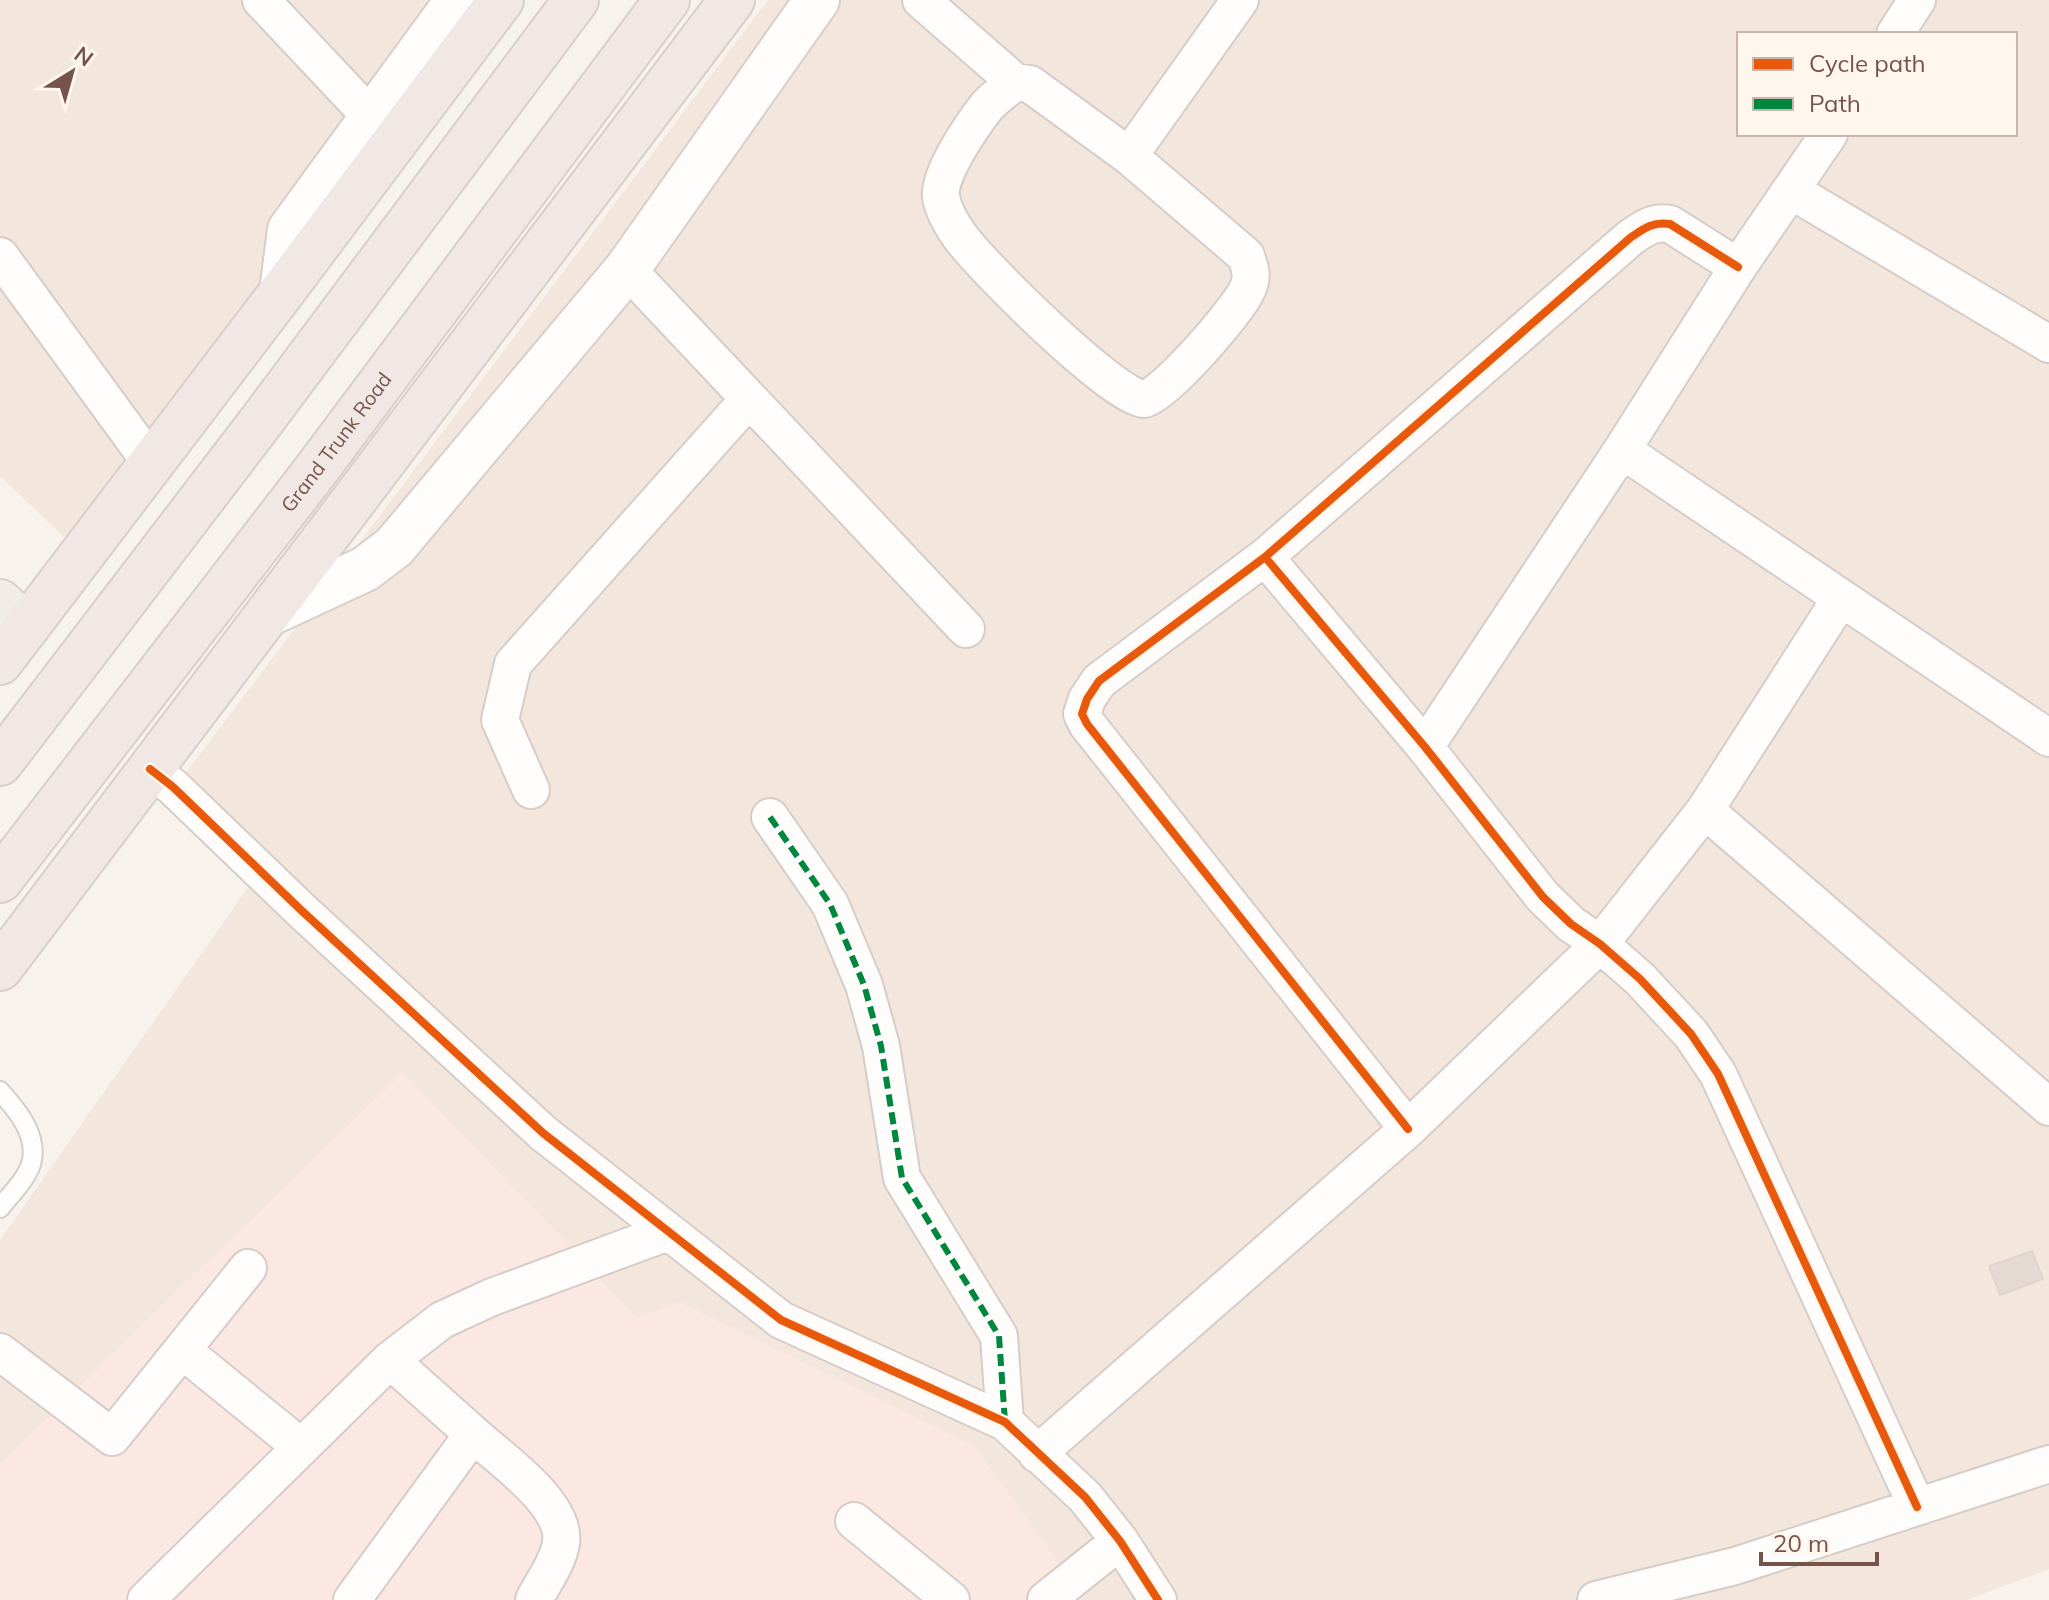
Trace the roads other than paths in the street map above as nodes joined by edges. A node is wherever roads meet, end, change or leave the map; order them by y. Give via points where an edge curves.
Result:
1 (261, 0) edge
2 (458, 0) edge
3 (501, 0) edge
4 (576, 0) edge
5 (667, 0) edge
6 (732, 0) edge
7 (817, 0) edge
8 (921, 0) edge
9 (1240, 0) edge
10 (1917, 0) edge
11 (1896, 32) edge
12 (1015, 82) junction
13 (372, 118) junction
14 (1828, 136) edge
15 (1129, 156) junction
16 (1792, 191) junction
17 (0, 256) edge
18 (1738, 267) junction
19 (627, 269) junction
20 (282, 292) junction
21 (2049, 344) edge
22 (749, 399) junction
23 (1622, 450) junction
24 (151, 463) junction
25 (1265, 557) junction
26 (1841, 598) junction
27 (13, 614) edge
28 (268, 614) junction
29 (966, 629) dead end
30 (0, 662) edge
31 (2049, 738) edge
32 (1425, 747) junction
33 (0, 763) edge
34 (150, 769) junction
35 (531, 790) dead end
36 (1705, 810) junction
37 (770, 817) dead end
38 (0, 880) edge
39 (1600, 944) junction
40 (0, 968) edge
41 (0, 1091) edge
42 (2049, 1107) edge
43 (1408, 1129) junction
44 (0, 1208) edge
45 (668, 1232) junction
46 (248, 1268) dead end
47 (182, 1350) junction
48 (0, 1352) edge
49 (390, 1360) junction
50 (1005, 1422) junction
51 (473, 1434) junction
52 (301, 1447) junction
53 (1037, 1454) junction
54 (2049, 1464) edge
55 (1917, 1507) junction
56 (854, 1521) dead end
57 (1120, 1541) junction
58 (146, 1600) edge
59 (352, 1600) edge
60 (534, 1600) edge
61 (951, 1600) edge
62 (1046, 1600) edge
63 (1158, 1600) edge
64 (1596, 1600) edge

1 - 13 street
2 - 13 street
3 - 20 highway
4 - 33 highway
5 - 38 highway, Grand Trunk Road via 316,470
6 - 28 highway
7 - 19 street
8 - 12 street
9 - 15 street
10 - 11 street
12 - 15 street via 1030,84
12 - 15 street via 988,105 963,142 941,198 960,236 1075,352 1114,386 1145,399 1176,376 1232,313 1249,288 1250,267 1235,244
13 - 20 street via 290,230
14 - 16 street
16 - 18 street
16 - 21 street
17 - 24 street
18 - 23 street
18 - 25 street via 1670,224 1648,226
19 - 22 street
19 - 28 street via 394,547 365,569
20 - 24 highway
22 - 29 street
22 - 35 street via 513,664 500,720
23 - 26 street
23 - 32 street
24 - 27 highway
25 - 32 street
25 - 43 street via 1099,681 1082,714
26 - 31 street
26 - 36 street
27 - 30 highway
28 - 34 highway
32 - 39 street via 1543,897
34 - 40 highway
34 - 45 street via 543,1133
36 - 39 street
36 - 42 street
37 - 50 street via 830,904 864,985 881,1046 902,1178 999,1336
39 - 43 street
39 - 55 street via 1691,1034 1718,1074
41 - 44 lane via 27,1127 32,1160
43 - 53 street
45 - 49 street via 480,1302 442,1320
45 - 50 street via 781,1320
46 - 47 street
47 - 48 street via 112,1437
47 - 52 street
49 - 51 street
49 - 52 street
50 - 53 street
51 - 59 street
51 - 60 street via 544,1498 561,1525 557,1555
52 - 58 street
53 - 57 street via 1085,1497
54 - 55 street
55 - 64 street via 1735,1566
56 - 61 street
57 - 62 street
57 - 63 street

